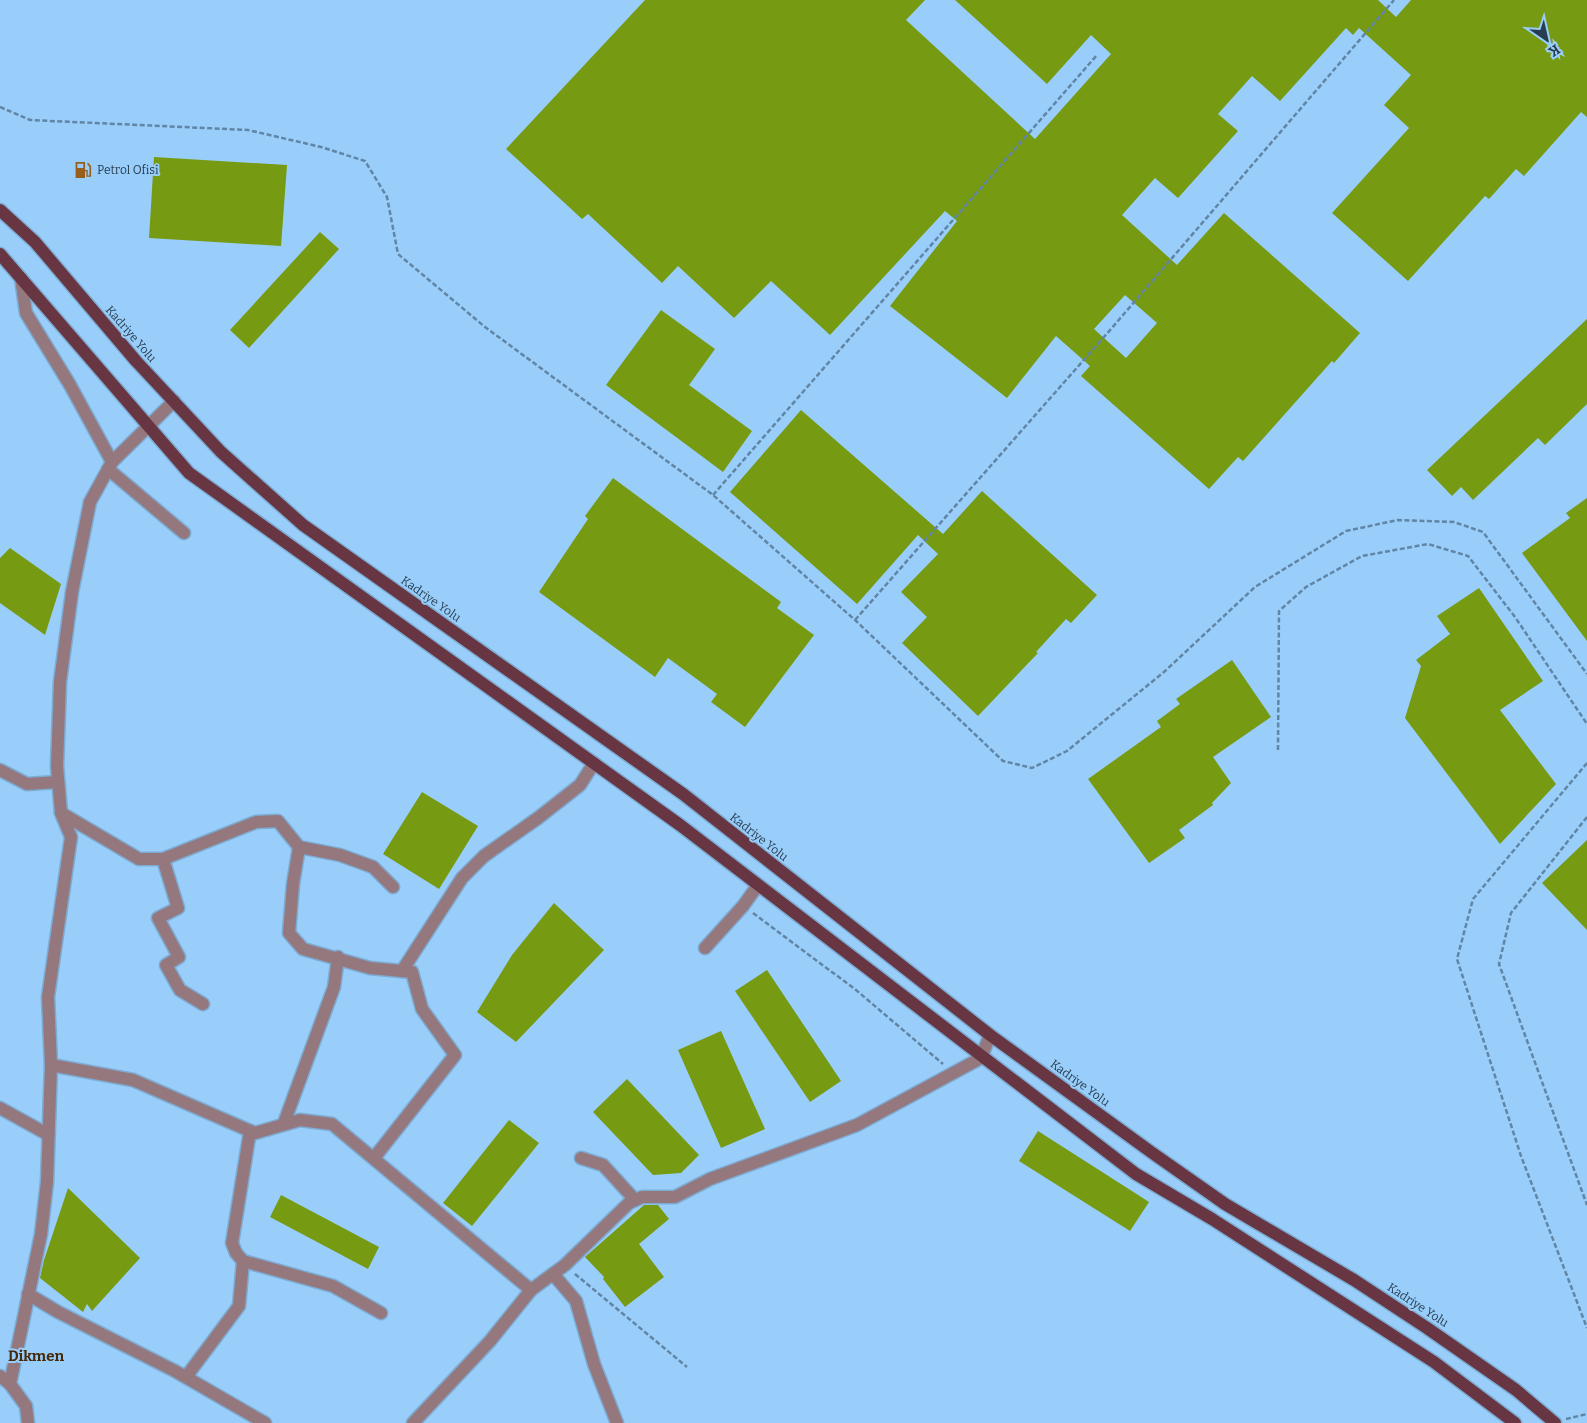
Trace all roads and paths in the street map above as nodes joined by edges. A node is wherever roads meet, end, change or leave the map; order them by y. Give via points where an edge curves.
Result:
1 (1394, 0) edge
2 (1097, 55) dead end
3 (0, 107) edge
4 (0, 210) edge
5 (0, 254) edge
6 (21, 278) junction
7 (174, 401) junction
8 (148, 424) junction
9 (110, 465) junction
10 (713, 495) junction
11 (184, 533) dead end
12 (855, 620) junction
13 (1587, 674) edge
14 (1587, 724) edge
15 (1278, 750) dead end
16 (594, 763) junction
17 (1587, 764) edge
18 (0, 770) edge
19 (58, 782) junction
20 (61, 813) junction
21 (1587, 817) edge
22 (299, 847) junction
23 (163, 859) junction
24 (758, 885) junction
25 (393, 887) dead end
26 (743, 906) junction
27 (705, 948) dead end
28 (338, 957) junction
29 (402, 971) junction
30 (204, 1004) dead end
31 (990, 1035) junction
32 (981, 1058) junction
33 (51, 1065) junction
34 (953, 1073) junction
35 (0, 1108) edge
36 (284, 1124) junction
37 (250, 1131) junction
38 (47, 1134) junction
39 (374, 1158) junction
40 (580, 1158) dead end
41 (635, 1200) junction
42 (1587, 1206) edge
43 (243, 1261) junction
44 (565, 1265) junction
45 (553, 1274) junction
46 (531, 1290) junction
47 (28, 1294) junction
48 (380, 1313) dead end
49 (1587, 1328) edge
50 (687, 1367) dead end
51 (0, 1376) edge
52 (186, 1377) junction
53 (10, 1384) junction
54 (1587, 1414) edge
55 (1554, 1422) edge
56 (28, 1423) edge
57 (264, 1423) edge
58 (413, 1423) edge
59 (617, 1423) edge
60 (1515, 1423) edge

1 - 12 path
2 - 10 path
3 - 10 path via 30,120 248,130 365,161 387,197 398,254 485,327
4 - 7 main road, Kadriye Yolu via 34,242
5 - 6 main road
6 - 8 main road
6 - 9 street via 26,313 70,385
7 - 8 street
7 - 31 main road, Kadriye Yolu via 221,452 303,525 683,794
8 - 9 street
8 - 16 main road via 190,473
9 - 11 street
9 - 19 street via 90,502 72,592 60,682
10 - 12 path
12 - 13 path via 1002,761 1032,768 1067,751 1157,678 1255,587 1346,531 1398,520 1454,522 1483,532
14 - 15 path via 1515,617 1468,556 1428,544 1362,556 1306,587 1279,611
16 - 24 main road
16 - 29 street via 580,785 484,856 462,878
17 - 49 path via 1473,899 1457,958 1521,1156
18 - 19 street via 27,784
19 - 20 street
20 - 23 street via 139,859
20 - 33 street via 71,837 48,997
21 - 42 path via 1511,913 1499,964
22 - 23 street via 278,822 256,822
22 - 25 street via 340,855 373,867
22 - 28 street via 289,933 303,949
23 - 30 street via 178,908 158,918 179,957 166,965 180,990
24 - 26 street
24 - 32 main road
26 - 27 street
26 - 34 path via 856,990
28 - 29 street via 370,968
28 - 36 street via 334,988
29 - 39 street via 412,972 422,1008 454,1055
31 - 32 street
31 - 55 main road, Kadriye Yolu via 1225,1204 1354,1280 1477,1361
32 - 34 street
32 - 60 main road via 1136,1174 1434,1362
33 - 37 street via 133,1080
33 - 38 street
34 - 41 street via 857,1125 710,1179 675,1196
35 - 38 street
36 - 37 street via 255,1133
36 - 39 street via 300,1120 332,1124
37 - 43 street via 232,1243
38 - 47 street via 47,1182 41,1234
39 - 46 street
40 - 41 street via 603,1165
41 - 44 street
43 - 48 street via 333,1286
43 - 52 street via 239,1306
44 - 45 street
44 - 50 path
45 - 46 street
45 - 59 street via 576,1301 594,1364
46 - 58 street via 490,1341
47 - 52 street
47 - 53 street
51 - 53 street
52 - 57 street
53 - 56 street via 26,1406
54 - 55 path

